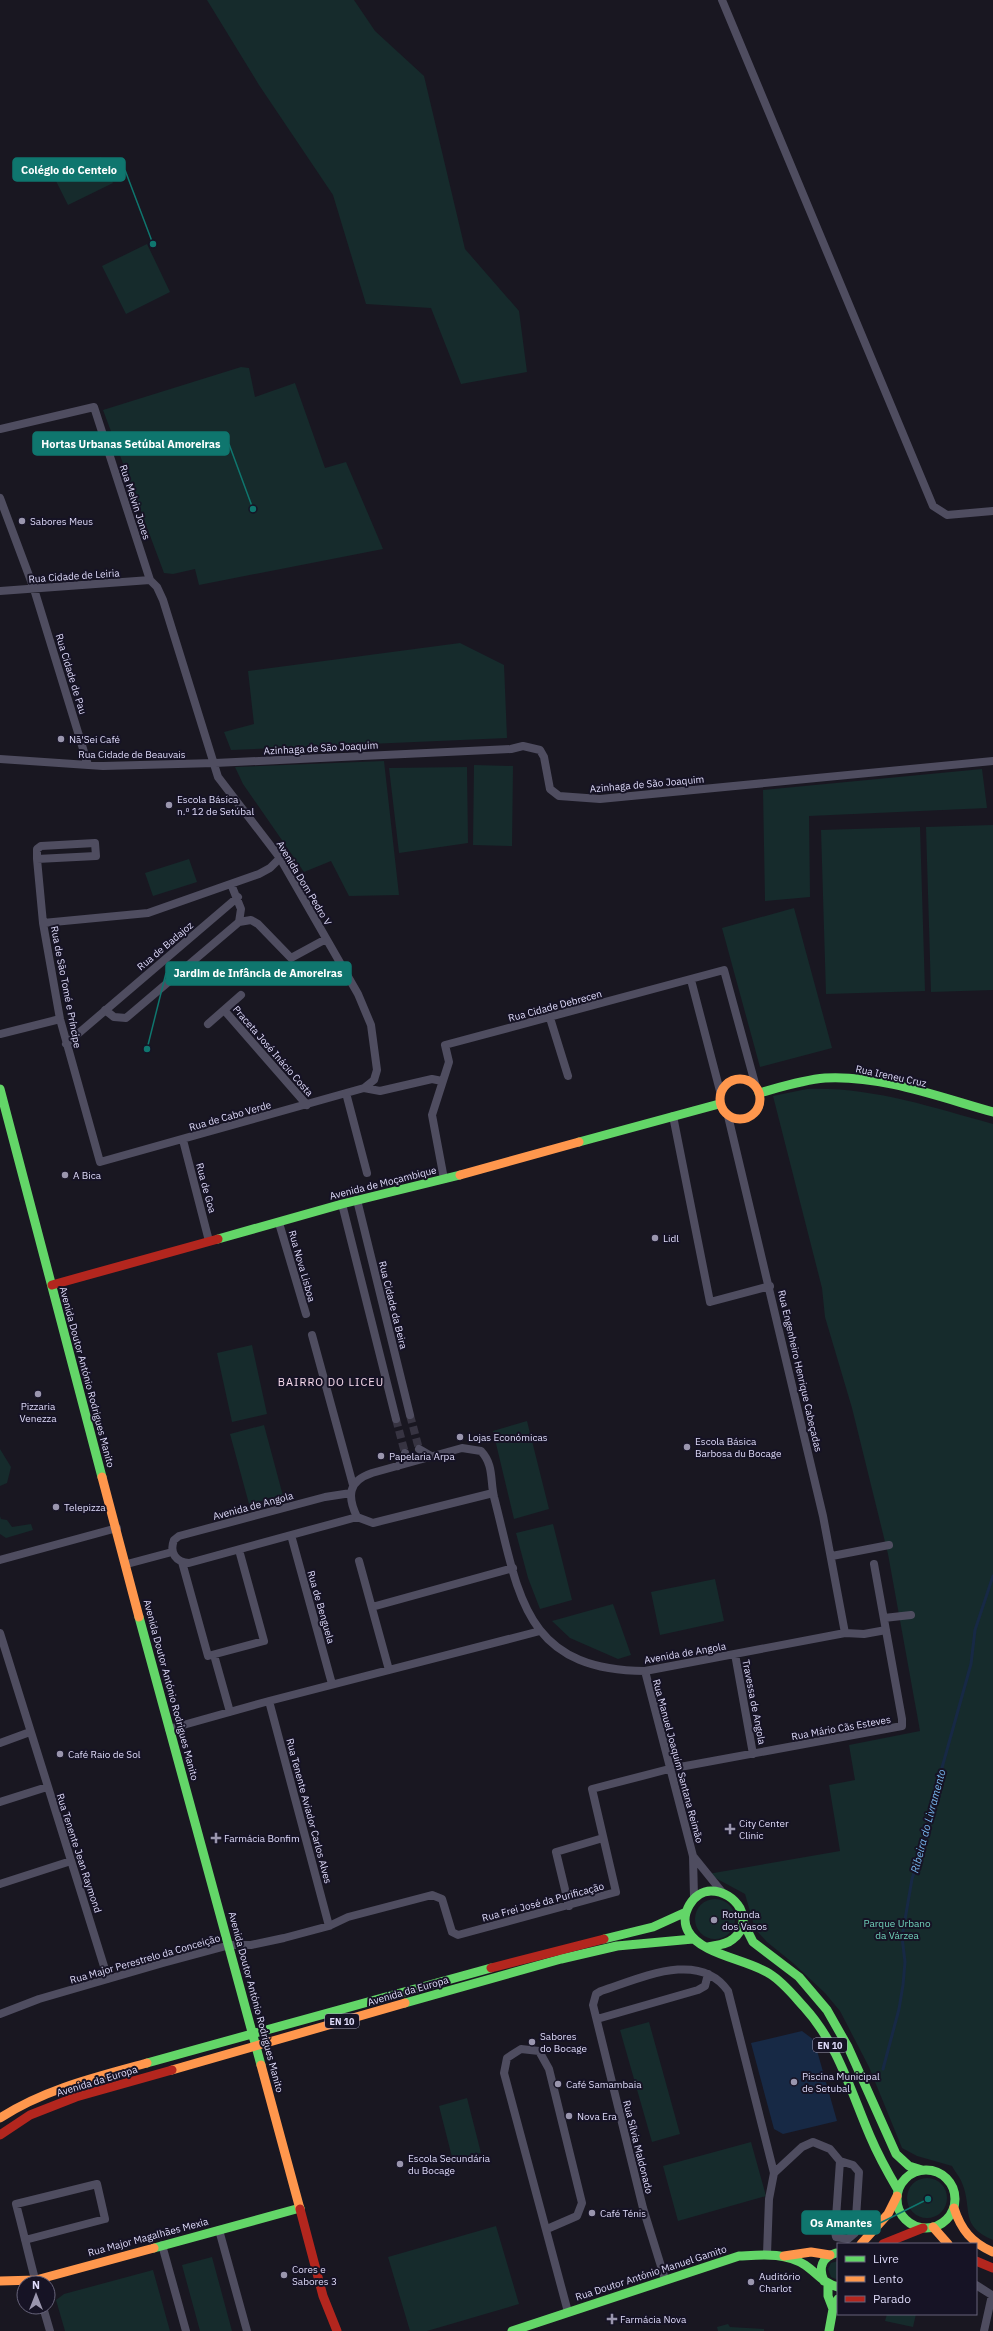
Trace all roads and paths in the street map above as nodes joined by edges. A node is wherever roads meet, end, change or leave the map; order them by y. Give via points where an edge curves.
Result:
1 (722, 0) edge
2 (0, 429) edge
3 (0, 498) edge
4 (993, 511) edge
5 (150, 580) junction
6 (34, 589) junction
7 (0, 591) edge
8 (0, 759) edge
9 (993, 762) edge
10 (215, 763) junction
11 (88, 765) junction
12 (280, 858) junction
13 (37, 859) junction
14 (231, 884) junction
15 (238, 897) junction
16 (239, 922) junction
17 (43, 923) junction
18 (326, 939) junction
19 (691, 980) junction
20 (241, 995) dead end
21 (105, 1010) junction
22 (224, 1010) junction
23 (550, 1018) junction
24 (60, 1019) junction
25 (208, 1024) dead end
26 (0, 1034) edge
27 (66, 1044) junction
28 (568, 1076) dead end
29 (442, 1082) junction
30 (364, 1088) junction
31 (0, 1089) edge
32 (758, 1090) junction
33 (720, 1091) junction
34 (346, 1093) junction
35 (719, 1104) junction
36 (307, 1105) junction
37 (993, 1112) edge
38 (673, 1116) junction
39 (728, 1116) junction
40 (183, 1140) junction
41 (100, 1162) joint
42 (367, 1173) dead end
43 (444, 1179) junction
44 (357, 1200) junction
45 (342, 1204) junction
46 (279, 1223) junction
47 (209, 1241) junction
48 (52, 1285) junction
49 (770, 1286) junction
50 (306, 1314) dead end
51 (312, 1335) dead end
52 (410, 1415) tunnel mouth
53 (396, 1419) tunnel mouth
54 (419, 1449) tunnel mouth
55 (405, 1453) tunnel mouth
56 (431, 1456) junction
57 (398, 1466) junction
58 (352, 1489) junction
59 (493, 1493) junction
60 (357, 1518) junction
61 (117, 1528) junction
62 (291, 1536) junction
63 (889, 1545) dead end
64 (239, 1550) junction
65 (172, 1552) junction
66 (832, 1556) junction
67 (0, 1560) edge
68 (359, 1561) dead end
69 (182, 1562) junction
70 (127, 1564) junction
71 (874, 1564) dead end
72 (513, 1568) junction
73 (372, 1607) junction
74 (911, 1615) dead end
75 (884, 1618) junction
76 (886, 1630) junction
77 (540, 1631) junction
78 (0, 1633) edge
79 (846, 1633) junction
80 (735, 1654) junction
81 (214, 1655) junction
82 (390, 1670) junction
83 (645, 1671) junction
84 (332, 1684) junction
85 (269, 1701) junction
86 (230, 1712) junction
87 (169, 1729) junction
88 (30, 1732) junction
89 (0, 1743) edge
90 (754, 1754) junction
91 (669, 1769) junction
92 (48, 1787) junction
93 (0, 1802) edge
94 (603, 1838) junction
95 (693, 1856) junction
96 (71, 1861) junction
97 (0, 1884) edge
98 (722, 1892) junction
99 (437, 1896) joint
100 (694, 1897) junction
101 (569, 1906) junction
102 (686, 1912) junction
103 (743, 1922) junction
104 (329, 1926) junction
105 (693, 1939) junction
106 (230, 1946) junction
107 (708, 1947) junction
108 (708, 1974) junction
109 (108, 1979) junction
110 (0, 2014) edge
111 (597, 2019) junction
112 (0, 2118) edge
113 (0, 2136) edge
114 (840, 2161) junction
115 (922, 2170) junction
116 (774, 2173) junction
117 (897, 2193) junction
118 (300, 2208) junction
119 (954, 2208) junction
120 (933, 2227) junction
121 (923, 2228) junction
122 (547, 2229) junction
123 (219, 2230) junction
124 (25, 2240) junction
125 (862, 2243) edge
126 (886, 2243) edge
127 (947, 2243) edge
128 (976, 2243) edge
129 (977, 2244) edge
130 (162, 2245) junction
131 (993, 2252) edge
132 (767, 2254) junction
133 (834, 2254) edge
134 (783, 2256) junction
135 (977, 2261) edge
136 (993, 2268) edge
137 (34, 2275) edge
138 (56, 2275) edge
139 (665, 2280) junction
140 (0, 2281) edge
141 (16, 2281) edge
142 (826, 2282) junction
143 (977, 2286) edge
144 (837, 2287) edge
145 (323, 2296) junction
146 (837, 2301) edge
147 (833, 2309) junction
148 (568, 2312) junction
149 (45, 2315) edge
150 (50, 2331) edge
151 (186, 2331) edge
152 (247, 2331) edge
153 (329, 2331) edge
154 (337, 2331) edge
155 (512, 2331) edge
156 (829, 2331) edge
157 (984, 2331) edge

1 - 4 street via 933,506 947,515
2 - 5 street, Rua Melvin Jones via 94,407
3 - 6 street, Rua Cidade de Pau
5 - 6 street, Rua Cidade de Leiria
5 - 10 street, Avenida Dom Pedro V via 163,600
6 - 7 street, Rua Cidade de Leiria
6 - 11 street, Rua Cidade de Pau
8 - 11 street, Rua Cidade de Beauvais
9 - 10 street, Azinhaga de São Joaquim via 600,799 559,796 550,789 544,757 540,750 532,747
10 - 11 street, Rua Cidade de Beauvais
10 - 12 street, Avenida Dom Pedro V via 218,777
12 - 14 street via 267,870
12 - 18 street, Avenida Dom Pedro V
13 - 13 street via 39,847 95,843 96,856
13 - 17 street, Rua de São Tomé e Príncipe
14 - 15 street
14 - 17 street via 148,913
15 - 16 street via 241,915
15 - 21 street, Rua de Badajoz
16 - 18 street via 250,920 258,924 291,958
16 - 21 street via 126,1018 114,1017
17 - 24 street, Rua de São Tomé e Príncipe
18 - 30 street, Avenida Dom Pedro V via 358,994 371,1025 377,1070 374,1080
19 - 23 street, Rua Cidade Debrecen
19 - 32 street, Rua Cidade Debrecen via 724,970
19 - 33 street
20 - 22 street, Praceta José Inácio Costa
21 - 27 street, Rua de Badajoz
22 - 25 street, Praceta José Inácio Costa
22 - 36 street, Praceta José Inácio Costa
23 - 28 street
23 - 29 street, Rua Cidade Debrecen via 445,1045 449,1062
24 - 26 street
24 - 27 street, Rua de São Tomé e Príncipe
27 - 41 street, Rua de São Tomé e Príncipe
29 - 30 street via 432,1079 380,1091
29 - 43 street, Rua Cidade Debrecen via 432,1115
30 - 34 street, Rua de Cabo Verde
31 - 48 street, Avenida Doutor António Rodrigues Manito
32 - 33 street via 746,1080 734,1079
32 - 37 street, Rua Ireneu Cruz via 811,1080 844,1079 887,1085
32 - 39 street via 759,1105 752,1115 740,1120
33 - 35 street
34 - 36 street, Rua de Cabo Verde
34 - 42 street
35 - 38 street, Avenida de Moçambique
35 - 39 street
36 - 40 street, Rua de Cabo Verde
38 - 43 street, Avenida de Moçambique
38 - 49 street via 710,1302
39 - 49 street, Rua Engenheiro Henrique Cabeçadas
40 - 41 street, Rua de Cabo Verde
40 - 47 street, Rua de Goa
43 - 44 street, Avenida de Moçambique
44 - 45 street, Avenida de Moçambique
44 - 52 street, Rua Cidade da Beira
45 - 46 street, Avenida de Moçambique
45 - 53 street
46 - 47 street, Avenida de Moçambique
46 - 50 street, Rua Nova Lisboa
47 - 48 street, Avenida de Moçambique
48 - 61 street, Avenida Doutor António Rodrigues Manito via 79,1395
49 - 66 street, Rua Engenheiro Henrique Cabeçadas
51 - 58 street
54 - 56 street
55 - 57 street
56 - 57 street, Avenida de Angola
56 - 59 street, Avenida de Angola via 462,1448 481,1451 490,1465
57 - 58 street, Avenida de Angola via 361,1477
58 - 60 street via 352,1507
58 - 65 street, Avenida de Angola via 180,1536 174,1540
59 - 60 street via 381,1522 364,1522
59 - 72 street, Avenida de Angola
60 - 62 street
61 - 67 street
61 - 70 street, Avenida Doutor António Rodrigues Manito
62 - 64 street
62 - 84 street, Rua de Benguela
63 - 66 street
64 - 69 street via 197,1561
64 - 81 street via 264,1641
65 - 69 street
65 - 70 street
66 - 79 street, Rua Engenheiro Henrique Cabeçadas
68 - 73 street
69 - 81 street via 208,1656
70 - 87 street, Avenida Doutor António Rodrigues Manito
71 - 75 street, Rua Mário Cãs Esteves
72 - 73 street
72 - 77 street, Avenida de Angola via 529,1616
73 - 82 street
74 - 75 street
75 - 76 street, Rua Mário Cãs Esteves
76 - 79 street, Avenida de Angola via 864,1634
76 - 90 street, Rua Mário Cãs Esteves via 902,1726
77 - 82 street
77 - 83 street, Avenida de Angola via 568,1655 586,1663 623,1671
78 - 88 street, Rua Tenente Jean Raymond
79 - 80 street, Avenida de Angola
80 - 83 street, Avenida de Angola
80 - 90 street, Travessa de Angola
81 - 86 street
82 - 84 street
83 - 91 street, Rua Manuel Joaquim Santana Reimão
84 - 85 street
85 - 86 street
85 - 104 street, Rua Tenente Aviador Carlos Alves
86 - 87 street
87 - 106 street, Avenida Doutor António Rodrigues Manito
88 - 89 street
88 - 92 street, Rua Tenente Jean Raymond
90 - 91 street, Rua Mário Cãs Esteves
91 - 94 street, Rua Frei José da Purificação via 592,1789
91 - 95 street, Rua Manuel Joaquim Santana Reimão
92 - 93 street
92 - 96 street, Rua Tenente Jean Raymond
94 - 101 street via 556,1852
94 - 101 street, Rua Frei José da Purificação via 616,1892
95 - 98 street
95 - 100 street
96 - 97 street
96 - 109 street, Rua Tenente Jean Raymond
98 - 100 street via 711,1891
98 - 103 street via 733,1897 739,1904
99 - 101 street, Rua Frei José da Purificação via 443,1900 452,1932 458,1935
99 - 104 street, Rua Major Perestrelo da Conceição via 348,1917
100 - 102 street
102 - 105 street via 687,1930
102 - 112 street, Avenida da Europa / EN 10 via 653,1927 558,1950 71,2084 20,2105
103 - 107 street via 736,1938 729,1944
103 - 115 street, EN 10 via 753,1942 799,1977 827,2010 848,2047 896,2154 909,2166
104 - 106 street, Rua Major Perestrelo da Conceição via 263,1943
105 - 107 street
105 - 113 street, Avenida da Europa / EN 10 via 617,1946 561,1959 76,2097 30,2115
106 - 109 street, Rua Major Perestrelo da Conceição
106 - 118 street, Avenida Doutor António Rodrigues Manito
107 - 117 street, EN 10 via 770,1974 806,2009 825,2034 840,2063
108 - 111 street via 705,1986 698,1990
108 - 111 street, Rua Sílvia Maldonado via 690,1970 664,1971 602,1991 593,2000
108 - 116 street, Rua Sílvia Maldonado via 722,1983 728,1991
109 - 110 street, Rua Major Perestrelo da Conceição via 38,1999
111 - 139 street, Rua Sílvia Maldonado via 643,2208
114 - 114 street via 835,2232 836,2237 848,2239 855,2233 858,2172 853,2165
114 - 116 street via 830,2149 813,2142 802,2147
115 - 117 street via 907,2176
115 - 119 street via 934,2170 949,2181 954,2189
116 - 132 street, Rua Sílvia Maldonado via 769,2199
117 - 121 street via 899,2212 913,2226
117 - 125 street via 888,2214
118 - 123 street, Rua Major Magalhães Mexia
118 - 145 street, Avenida Doutor António Rodrigues Manito
119 - 120 street via 946,2220
119 - 128 street via 958,2224
120 - 121 street
120 - 127 street
121 - 126 street
122 - 122 street via 577,2216 582,2203 550,2069 539,2051 520,2049 507,2058 504,2073
122 - 148 street
123 - 130 street, Rua Major Magalhães Mexia
123 - 152 street
124 - 124 street via 106,2219 97,2184 16,2204
124 - 137 street
129 - 131 street
130 - 138 street, Rua Major Magalhães Mexia
130 - 151 street
132 - 134 street, Rua Doutor António Manuel Gamito
132 - 139 street, Rua Doutor António Manuel Gamito via 739,2256
133 - 134 street via 811,2252
133 - 142 street via 821,2266
134 - 142 street, Rua Doutor António Manuel Gamito via 799,2262
135 - 136 street
139 - 148 street, Rua Doutor António Manuel Gamito
140 - 141 street, Rua Major Magalhães Mexia
142 - 144 street
142 - 147 street
143 - 157 street via 992,2295
145 - 153 street, Avenida Doutor António Rodrigues Manito
145 - 154 street, Avenida Doutor António Rodrigues Manito
146 - 147 street
147 - 156 street
148 - 155 street, Rua Doutor António Manuel Gamito
149 - 150 street

